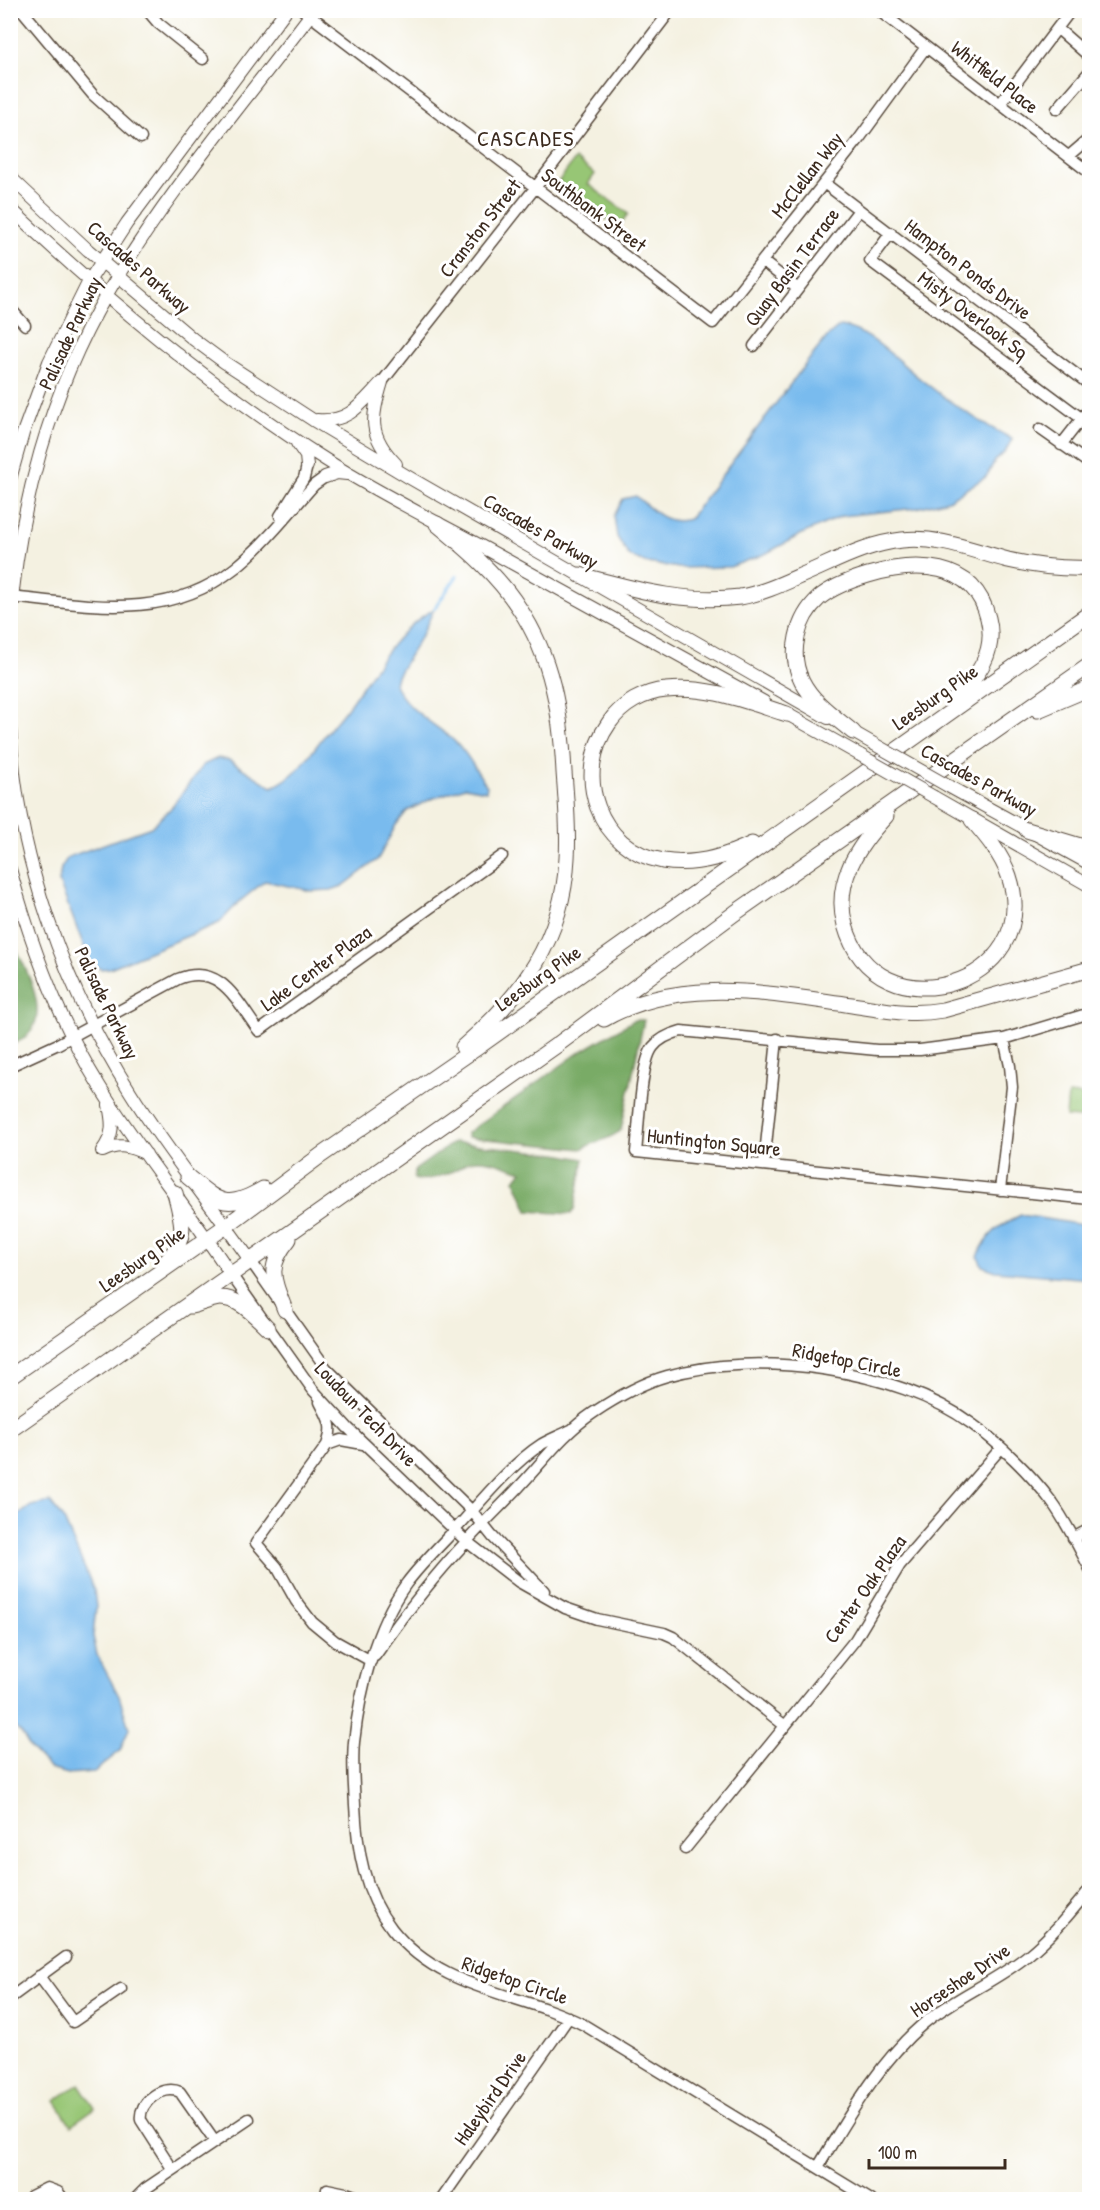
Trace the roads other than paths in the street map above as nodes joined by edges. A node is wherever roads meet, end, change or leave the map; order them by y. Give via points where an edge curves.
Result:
1 (22, 10) edge
2 (147, 10) edge
3 (286, 10) edge
4 (670, 10) edge
5 (878, 10) edge
6 (1071, 10) edge
7 (309, 12) edge
8 (1058, 29) junction
9 (926, 47) junction
10 (1089, 57) edge
11 (204, 59) dead end
12 (1089, 70) edge
13 (1000, 104) junction
14 (1057, 109) dead end
15 (141, 138) dead end
16 (1089, 138) edge
17 (1069, 156) junction
18 (1089, 173) edge
19 (10, 177) edge
20 (824, 183) junction
21 (535, 188) junction
22 (10, 208) edge
23 (859, 210) junction
24 (891, 233) junction
25 (762, 261) junction
26 (102, 262) junction
27 (118, 276) junction
28 (89, 281) junction
29 (798, 289) junction
30 (106, 295) junction
31 (12, 314) edge
32 (713, 323) joint
33 (25, 325) dead end
34 (754, 346) dead end
35 (382, 382) junction
36 (1089, 385) edge
37 (1089, 408) edge
38 (1081, 418) junction
39 (313, 420) junction
40 (1040, 429) dead end
41 (292, 437) junction
42 (1061, 445) junction
43 (1089, 465) edge
44 (307, 466) joint
45 (349, 474) junction
46 (325, 477) joint
47 (410, 478) junction
48 (10, 479) edge
49 (437, 524) junction
50 (271, 532) junction
51 (1089, 568) edge
52 (580, 575) junction
53 (11, 597) edge
54 (1089, 612) edge
55 (10, 623) edge
56 (1089, 665) edge
57 (1089, 688) edge
58 (786, 714) junction
59 (1011, 722) junction
60 (10, 728) edge
61 (922, 731) junction
62 (853, 732) junction
63 (904, 796) junction
64 (799, 818) junction
65 (972, 820) junction
66 (1027, 830) junction
67 (1089, 849) edge
68 (502, 856) dead end
69 (1089, 864) edge
70 (10, 869) edge
71 (1089, 886) edge
72 (1089, 969) edge
73 (1089, 1013) edge
74 (93, 1024) junction
75 (72, 1035) junction
76 (777, 1039) junction
77 (1004, 1039) junction
78 (557, 1045) junction
79 (10, 1066) edge
80 (405, 1098) junction
81 (109, 1101) junction
82 (147, 1155) junction
83 (320, 1156) junction
84 (764, 1165) junction
85 (188, 1177) junction
86 (1000, 1190) junction
87 (175, 1193) junction
88 (1089, 1199) edge
89 (226, 1226) junction
90 (300, 1226) junction
91 (208, 1239) junction
92 (250, 1260) junction
93 (230, 1273) junction
94 (153, 1276) junction
95 (179, 1310) junction
96 (285, 1310) junction
97 (268, 1328) junction
98 (10, 1377) edge
99 (313, 1390) junction
100 (10, 1430) edge
101 (571, 1430) junction
102 (327, 1445) junction
103 (366, 1445) junction
104 (1001, 1448) junction
105 (472, 1511) junction
106 (483, 1525) junction
107 (1089, 1528) edge
108 (455, 1530) junction
109 (1073, 1538) junction
110 (466, 1541) junction
111 (1089, 1569) edge
112 (550, 1598) junction
113 (371, 1661) junction
114 (784, 1725) junction
115 (685, 1849) dead end
116 (1089, 1889) edge
117 (66, 1957) dead end
118 (39, 1976) junction
119 (121, 1989) dead end
120 (10, 1998) edge
121 (570, 2017) junction
122 (249, 2119) dead end
123 (215, 2142) junction
124 (819, 2167) junction
125 (173, 2170) junction
126 (31, 2196) dead end
127 (64, 2199) edge
128 (134, 2199) edge
129 (325, 2199) edge
130 (366, 2199) edge
131 (441, 2199) edge
132 (871, 2199) edge

1 - 15 street via 93,95
2 - 11 street
3 - 26 main road, Palisade Parkway
4 - 21 street, Cranston Street
5 - 9 street, Whitfield Place
6 - 8 street
7 - 21 street, Southbank Street
7 - 27 main road, Palisade Parkway
8 - 10 street
8 - 13 street
9 - 13 street, Whitfield Place
9 - 20 street, McClellan Way
12 - 14 street
13 - 17 street, Whitfield Place
16 - 17 street
17 - 18 street, Whitfield Place
19 - 26 main road, Cascades Parkway
20 - 23 street, Hampton Ponds Drive
20 - 25 street, McClellan Way
21 - 32 street, Southbank Street
21 - 35 street, Cranston Street
22 - 28 main road, Cascades Parkway
23 - 24 street, Hampton Ponds Drive
23 - 29 street, Quay Basin Terrace
24 - 36 street, Hampton Ponds Drive
24 - 38 street, Misty Overlook Sq via 870,261
25 - 29 street
25 - 32 street, McClellan Way
26 - 27 main road, Cascades Parkway
26 - 28 main road, Palisade Parkway
27 - 30 main road, Palisade Parkway
27 - 39 main road, Cascades Parkway via 216,357
28 - 30 main road, Cascades Parkway
28 - 48 main road, Palisade Parkway via 39,388
29 - 34 street, Quay Basin Terrace
30 - 41 main road, Cascades Parkway via 187,362
30 - 53 main road, Palisade Parkway via 75,359 45,438 25,515
31 - 33 street
35 - 39 main road via 340,419
35 - 47 main road via 375,406 374,433 386,454
37 - 38 street
38 - 42 street
39 - 47 main road, Cascades Parkway
40 - 42 street
41 - 44 main road via 306,456
41 - 45 main road, Cascades Parkway
42 - 43 street
44 - 50 street via 304,478
45 - 46 main road
45 - 49 main road, Cascades Parkway
46 - 50 street
47 - 52 main road, Cascades Parkway
49 - 58 main road, Cascades Parkway
49 - 80 highway via 475,556 506,590 543,654 560,712 567,860 551,933 519,990 487,1026
50 - 53 street via 218,580 164,602 111,608
51 - 52 highway via 1030,564 952,543 912,540 854,551 802,576 741,597 662,596
52 - 62 main road, Cascades Parkway
53 - 55 main road, Palisade Parkway
54 - 61 highway, Leesburg Pike
56 - 59 highway
57 - 59 highway
58 - 64 highway via 710,692 656,691 625,706 606,727 594,752 591,782 597,808 610,829 634,850 662,861 724,856
58 - 65 main road, Cascades Parkway, bridge
59 - 63 highway
60 - 74 main road, Palisade Parkway via 30,856 60,950
61 - 62 highway via 980,671 991,633 982,602 966,583 949,572 917,566 881,571 833,589 819,598 800,625 795,651 801,680 816,700
61 - 64 highway, Leesburg Pike
62 - 66 main road, Cascades Parkway, bridge
63 - 65 highway via 855,854 848,867 842,901 847,930 861,957 884,976 902,984 931,988 960,982 992,959 1008,934 1013,904 1009,875 996,850
63 - 78 highway via 735,913
64 - 80 highway, Leesburg Pike
65 - 71 main road, Cascades Parkway
66 - 67 highway
66 - 69 main road, Cascades Parkway
68 - 74 street, Lake Center Plaza via 259,1032 222,982 196,974
70 - 75 main road via 38,958
72 - 78 highway via 924,1013 753,991 679,994 612,1014
73 - 77 street, Huntington Square
74 - 75 street
74 - 85 main road, Palisade Parkway via 130,1093
75 - 79 street
75 - 81 main road
76 - 77 street, Huntington Square via 877,1050 920,1050
76 - 84 street
76 - 84 street, Huntington Square via 693,1031 662,1039 646,1061 636,1152
77 - 86 street via 1012,1087
78 - 90 highway
80 - 83 highway, Leesburg Pike
81 - 82 main road
81 - 82 main road via 113,1128 102,1151 124,1145
82 - 87 main road
83 - 85 highway via 238,1202 212,1196
83 - 89 highway, Leesburg Pike
84 - 86 street, Huntington Square
85 - 89 main road, Palisade Parkway
86 - 88 street, Huntington Square
87 - 91 main road
87 - 94 highway via 183,1227 180,1242
89 - 91 highway, Leesburg Pike
89 - 92 main road, Palisade Parkway
90 - 92 highway
90 - 96 highway via 282,1248 273,1268
91 - 93 main road
91 - 94 highway, Leesburg Pike
92 - 93 highway
92 - 96 street, Loudoun Tech Drive
93 - 95 highway
93 - 97 street, Loudoun Tech Drive
94 - 98 highway, Leesburg Pike
95 - 97 highway via 218,1298 229,1299
95 - 100 highway
96 - 105 street, Loudoun Tech Drive via 326,1368
97 - 99 street, Loudoun Tech Drive
99 - 102 street via 330,1422
99 - 103 street, Loudoun Tech Drive
101 - 104 street, Ridgetop Circle via 603,1407 659,1378 700,1368 767,1364 885,1382 963,1417
101 - 105 street, Ridgetop Circle via 542,1445
101 - 106 street, Ridgetop Circle
102 - 103 street via 337,1440
102 - 113 street via 256,1543 277,1567 312,1622 335,1641
103 - 108 street, Loudoun Tech Drive
104 - 109 street, Ridgetop Circle via 1051,1501
104 - 114 street, Center Oak Plaza via 900,1565 855,1640
105 - 106 street, Loudoun Tech Drive
105 - 108 street, Ridgetop Circle
106 - 110 street, Ridgetop Circle
106 - 112 street
107 - 109 street
108 - 110 street, Loudoun Tech Drive
108 - 113 street, Ridgetop Circle via 407,1584 389,1612 376,1638
109 - 111 street, Ridgetop Circle
110 - 112 street via 519,1582
110 - 113 street, Ridgetop Circle
112 - 114 street via 582,1615 673,1637
113 - 121 street, Ridgetop Circle via 354,1743 354,1778 360,1860 376,1904 409,1948 438,1970
114 - 115 street, Center Oak Plaza
116 - 124 street, Horseshoe Drive via 1063,1922 1026,1957 938,2012 903,2043 867,2088
117 - 118 street
118 - 119 street via 72,2022
118 - 120 street
121 - 124 street, Ridgetop Circle
121 - 131 street, Haleybird Drive
122 - 123 street
123 - 125 street
123 - 125 street via 180,2092 162,2091 144,2104 140,2115
124 - 132 street, Ridgetop Circle
125 - 128 street
126 - 127 street via 47,2188
129 - 130 street via 327,2189

